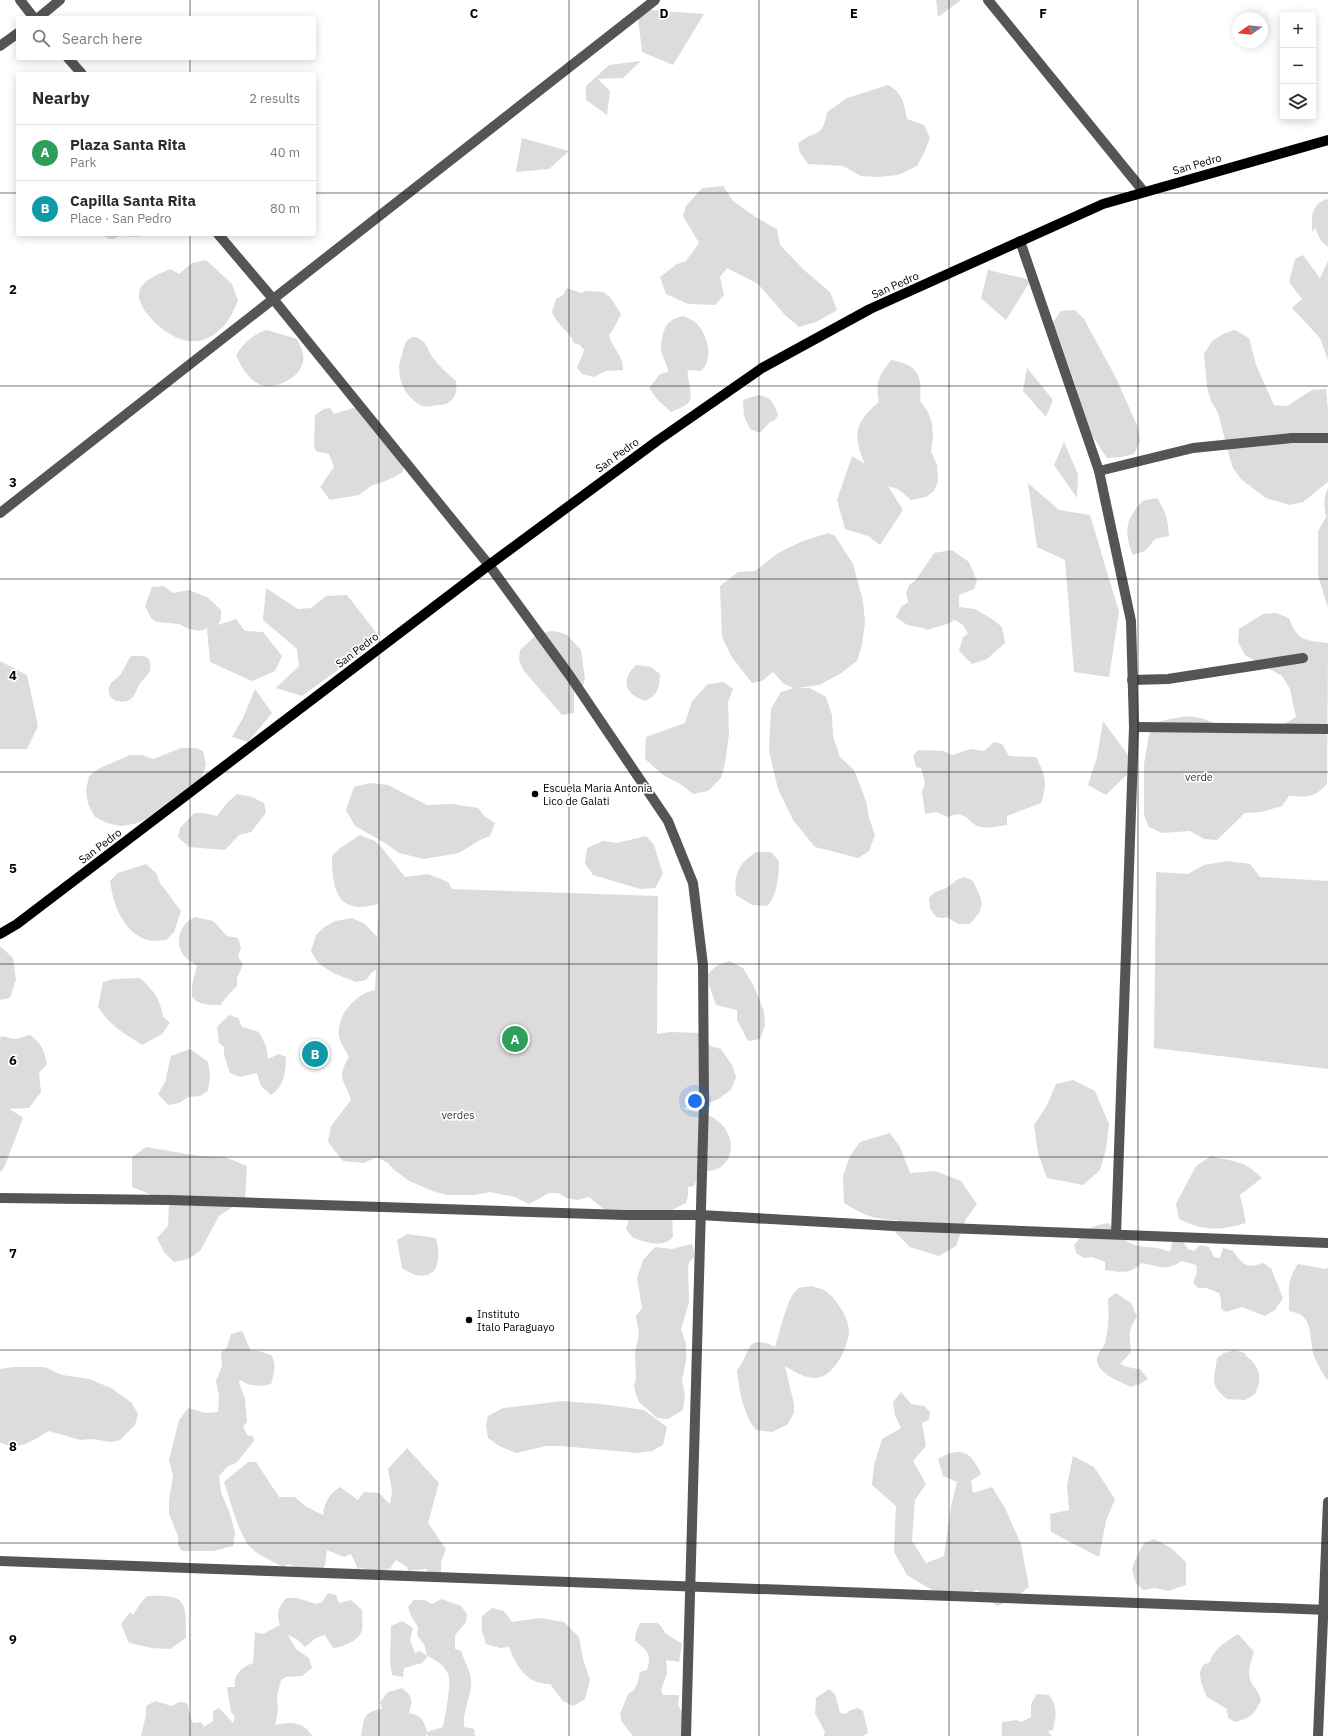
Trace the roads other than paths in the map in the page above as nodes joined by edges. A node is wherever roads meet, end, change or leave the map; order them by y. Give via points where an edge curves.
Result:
1 (20, 0) edge
2 (60, 0) edge
3 (655, 0) edge
4 (988, 0) edge
5 (32, 16) edge
6 (40, 16) edge
7 (16, 34) edge
8 (0, 46) edge
9 (70, 60) edge
10 (80, 72) edge
11 (1328, 140) edge
12 (1144, 192) junction
13 (220, 236) edge
14 (1020, 241) junction
15 (274, 300) junction
16 (1328, 438) edge
17 (1099, 471) junction
18 (0, 513) edge
19 (489, 565) junction
20 (1303, 658) dead end
21 (1132, 680) junction
22 (1134, 727) junction
23 (1328, 729) edge
24 (0, 934) edge
25 (0, 1198) edge
26 (700, 1215) junction
27 (1116, 1234) junction
28 (1328, 1243) edge
29 (1328, 1502) edge
30 (0, 1561) edge
31 (691, 1587) junction
32 (1326, 1610) edge
33 (686, 1736) edge
34 (1318, 1736) edge

1 - 5 street
2 - 6 street
3 - 15 street
4 - 12 street
7 - 8 street
9 - 10 street
11 - 12 main road, San Pedro
12 - 14 main road, San Pedro via 1103,204
13 - 15 street
14 - 17 street
14 - 19 main road, San Pedro via 870,309 762,368 657,441
15 - 18 street
15 - 19 street
16 - 17 street via 1292,438 1193,448
17 - 21 street via 1131,621
19 - 24 main road, San Pedro via 30,914
19 - 26 street via 570,676 668,821 694,883 703,965 704,1102
20 - 21 street via 1168,679
21 - 22 street
22 - 23 street
22 - 27 street
25 - 26 street via 170,1200 624,1215
26 - 27 street via 894,1226
26 - 31 street
27 - 28 street
29 - 32 street
30 - 31 street
31 - 32 street
31 - 33 street
32 - 34 street

